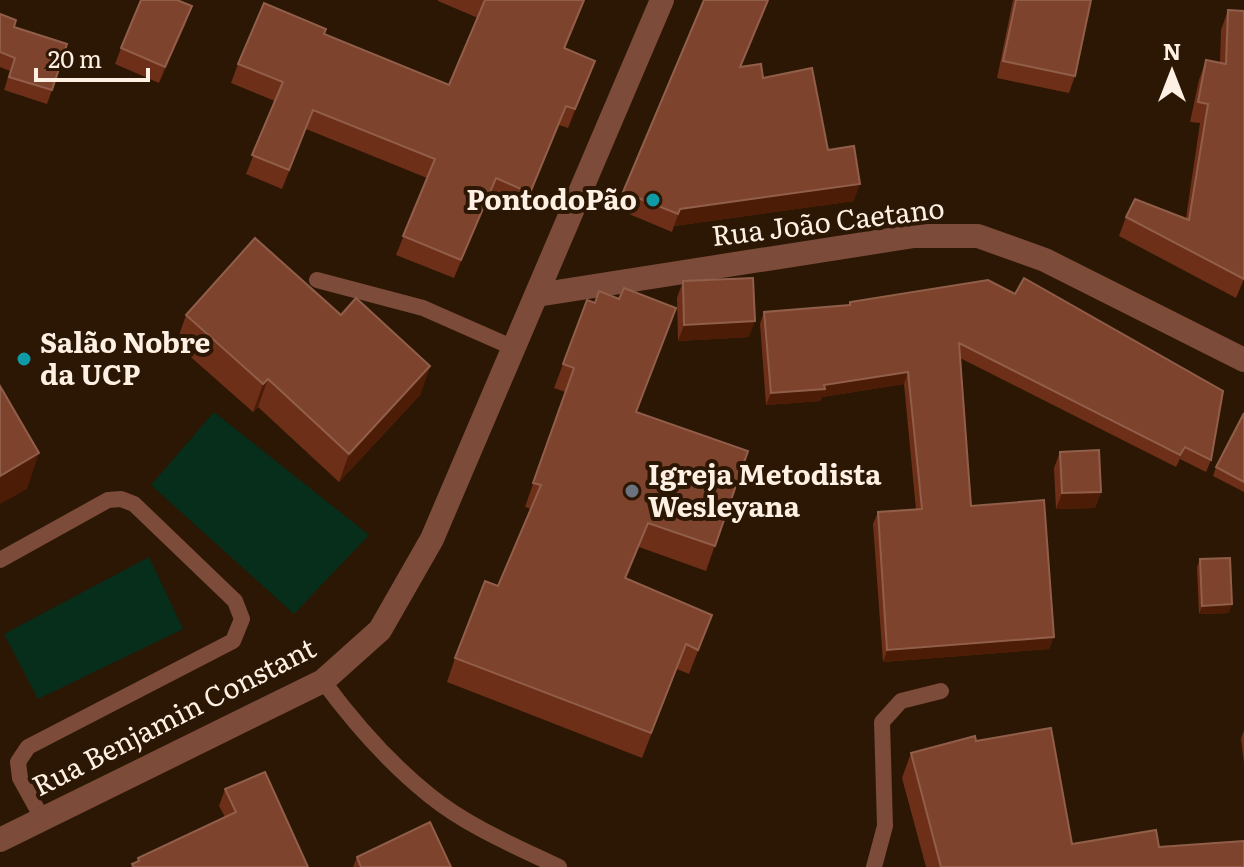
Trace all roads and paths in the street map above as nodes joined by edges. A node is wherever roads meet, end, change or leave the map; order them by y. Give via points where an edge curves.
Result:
1 (662, 0) edge
2 (317, 280) dead end
3 (537, 295) junction
4 (514, 348) junction
5 (1244, 360) edge
6 (0, 560) edge
7 (323, 681) junction
8 (941, 691) dead end
9 (42, 818) junction
10 (0, 840) edge
11 (559, 867) edge
12 (874, 867) edge

1 - 3 street, Rua Benjamin Constant
2 - 4 lane via 423,308
3 - 4 street, Rua Benjamin Constant
3 - 5 street, Rua João Caetano via 914,236 978,236 1045,260
4 - 7 street, Rua Benjamin Constant via 432,539 380,630
6 - 9 lane via 108,500 121,499 134,504 235,601 242,619 233,641 28,747 18,762 20,778
7 - 9 street, Rua Benjamin Constant
7 - 11 lane via 355,724 430,796 495,837
8 - 12 lane via 901,701 882,722 885,826
9 - 10 street, Rua Benjamin Constant

